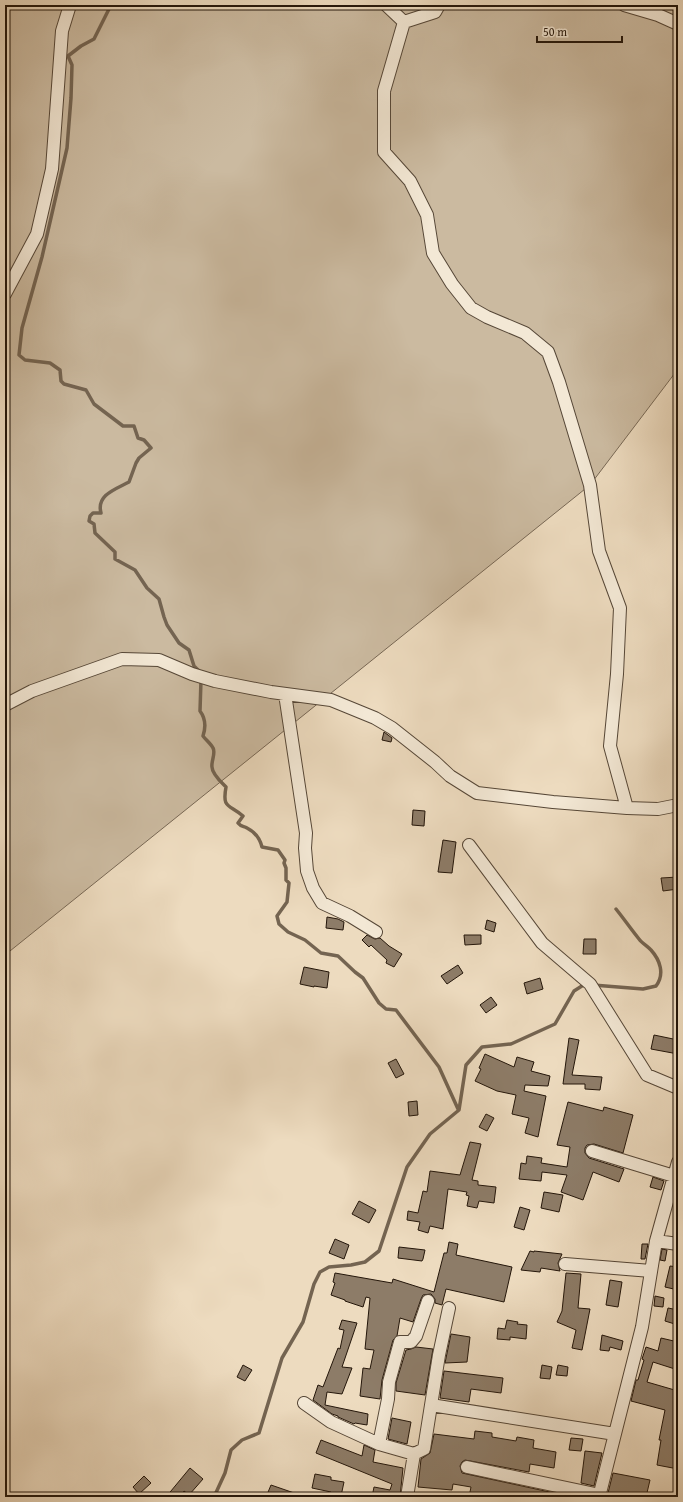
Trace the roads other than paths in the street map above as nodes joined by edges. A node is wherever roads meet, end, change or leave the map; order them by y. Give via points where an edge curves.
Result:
1 (70, 5) edge
2 (386, 5) edge
3 (439, 5) edge
4 (624, 5) edge
5 (404, 22) junction
6 (678, 24) edge
7 (5, 294) edge
8 (285, 694) junction
9 (5, 704) edge
10 (678, 805) edge
11 (627, 808) junction
12 (469, 845) dead end
13 (376, 932) dead end
14 (678, 1088) edge
15 (592, 1151) dead end
16 (678, 1162) edge
17 (674, 1176) junction
18 (656, 1241) junction
19 (678, 1244) edge
20 (565, 1264) dead end
21 (651, 1271) junction
22 (428, 1301) dead end
23 (449, 1308) dead end
24 (304, 1403) dead end
25 (431, 1405) junction
26 (615, 1434) junction
27 (379, 1444) junction
28 (414, 1454) junction
29 (467, 1467) dead end
30 (599, 1496) edge
31 (407, 1497) edge

1 - 7 street via 62,31 49,184 37,234
2 - 5 street
3 - 5 street via 435,12
4 - 6 street
5 - 11 street via 384,91 384,152 410,181 427,215 433,253 471,308 525,333 548,352 590,485 599,551 620,608 610,746
8 - 9 street via 215,681 159,660 122,659 32,691
8 - 11 street via 331,700 375,718 392,728 450,776 477,793
8 - 13 street via 306,833 307,871 313,888 322,903
10 - 11 street via 658,809
12 - 14 street via 542,943 590,984 647,1076
15 - 17 street
16 - 17 street
17 - 18 street
18 - 19 street
18 - 21 street
20 - 21 street
21 - 26 street via 642,1327
22 - 27 street via 416,1336 411,1342 400,1342 389,1382
23 - 25 street
24 - 27 street via 331,1422
25 - 26 street
25 - 28 street via 424,1449
26 - 30 street
27 - 28 street
28 - 31 street
29 - 30 street

